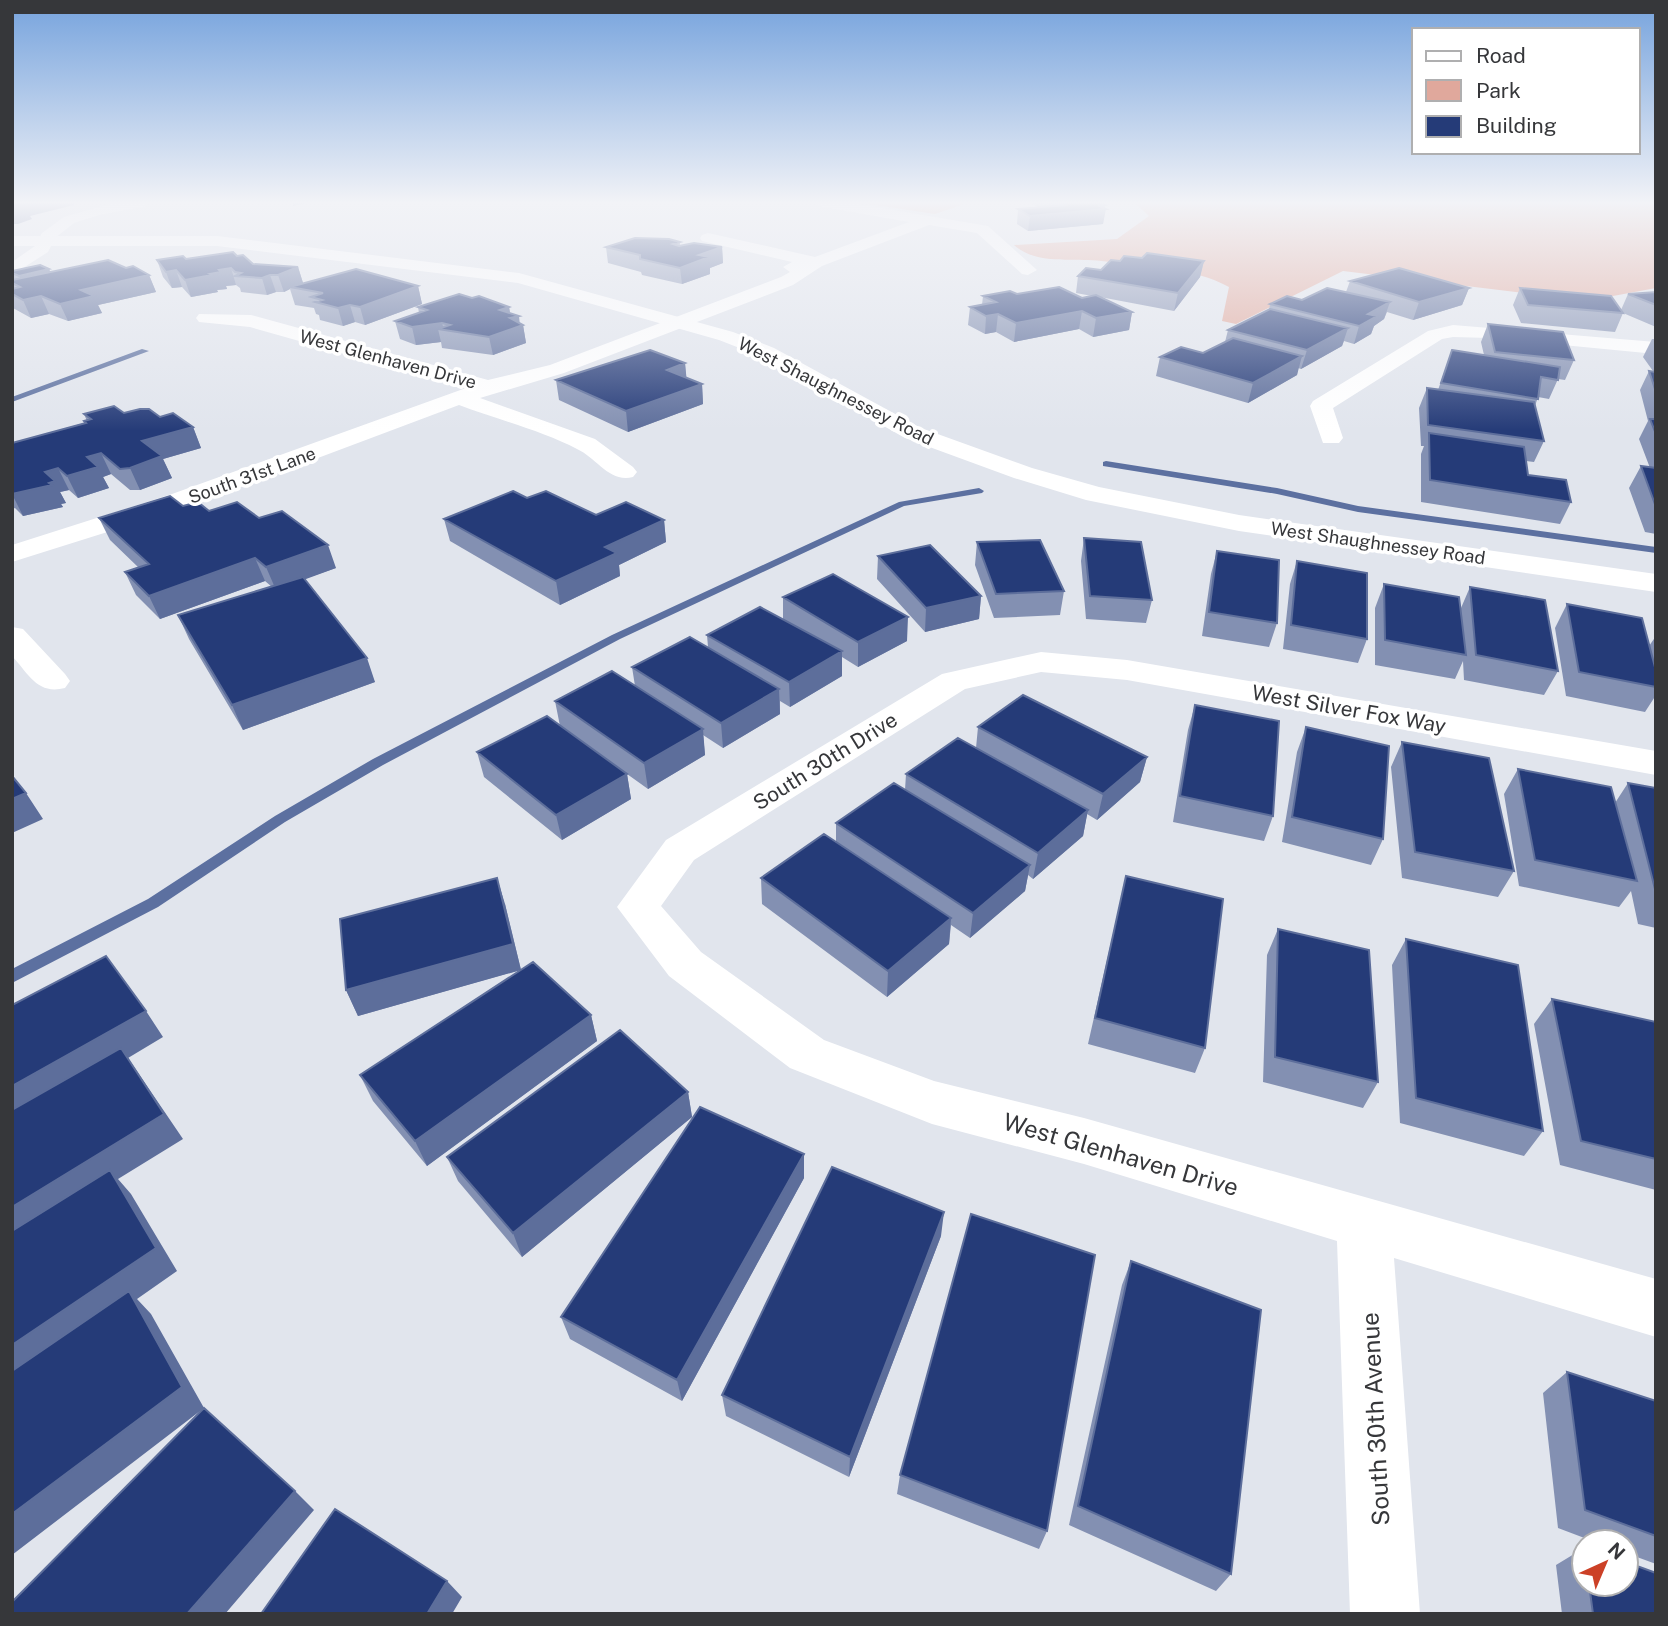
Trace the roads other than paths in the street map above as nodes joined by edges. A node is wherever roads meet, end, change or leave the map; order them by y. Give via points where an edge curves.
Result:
1 (522, 279) edge
2 (747, 279) edge
3 (790, 279) edge
4 (732, 285) junction
5 (758, 292) junction
6 (655, 314) junction
7 (206, 318) dead end
8 (681, 322) junction
9 (579, 343) junction
10 (1656, 348) edge
11 (604, 351) junction
12 (488, 387) junction
13 (460, 398) junction
14 (1331, 438) dead end
15 (624, 472) dead end
16 (12, 554) edge
17 (1656, 583) edge
18 (12, 636) edge
19 (1041, 662) joint
20 (53, 681) dead end
21 (1656, 763) edge
22 (638, 907) joint
23 (1364, 1223) junction
24 (1656, 1308) edge
25 (1385, 1614) edge

1 - 6 street, West Shaughnessey Road
2 - 4 street, South 31st Lane
3 - 5 street, South 31st Lane
4 - 5 street
4 - 6 street, South 31st Lane
5 - 8 street, South 31st Lane
6 - 8 street, West Shaughnessey Road
6 - 9 street, South 31st Lane
7 - 12 street, West Glenhaven Drive via 251,321
8 - 11 street, South 31st Lane
8 - 17 street, West Shaughnessey Road via 767,352 913,433 1082,490 1227,521
9 - 11 street
9 - 12 street, South 31st Lane via 533,361
10 - 14 street via 1490,332 1434,335 1321,407
11 - 12 street, South 31st Lane
12 - 13 street, South 31st Lane
13 - 15 street, West Glenhaven Drive via 587,444
13 - 16 street, South 31st Lane via 181,500
18 - 20 street
19 - 21 street, West Silver Fox Way via 1127,670
19 - 22 street, South 30th Drive via 954,681 680,850
22 - 23 street, West Glenhaven Drive via 685,964 807,1054 932,1102
23 - 24 street, West Glenhaven Drive
23 - 25 street, South 30th Avenue

